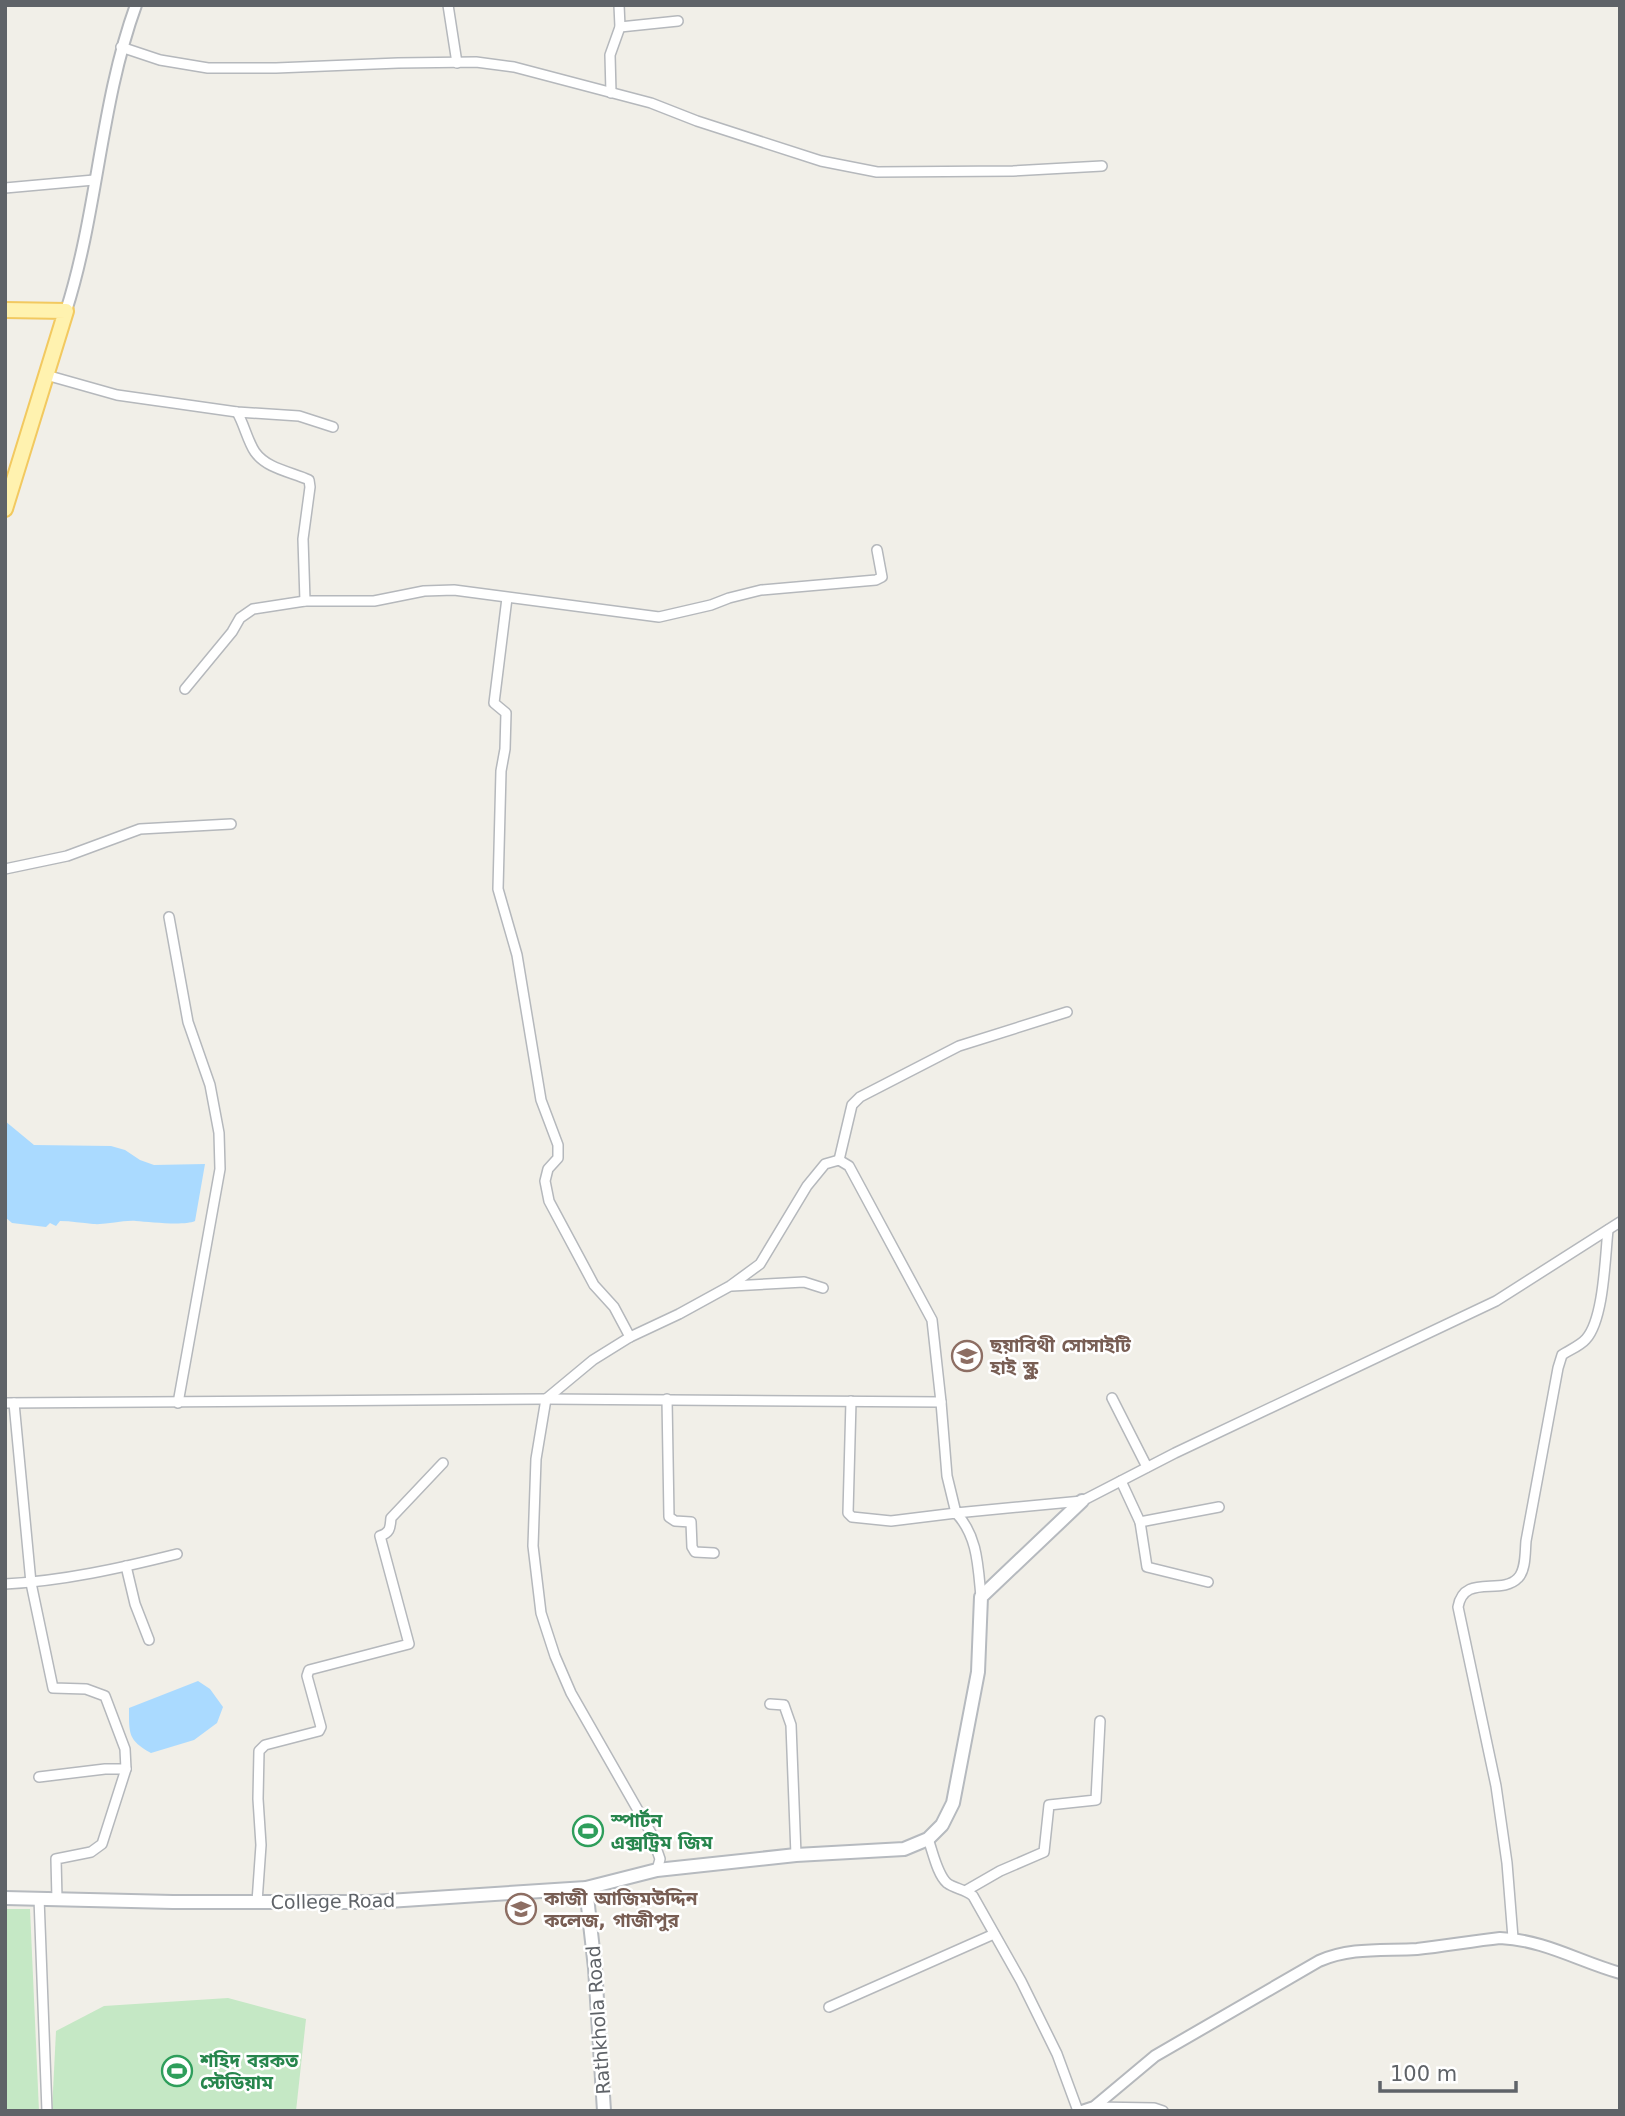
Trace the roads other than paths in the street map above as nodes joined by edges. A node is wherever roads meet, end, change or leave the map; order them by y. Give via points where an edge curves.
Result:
1 (136, 5) edge
2 (448, 5) edge
3 (620, 5) edge
4 (678, 21) dead end
5 (620, 27) junction
6 (121, 47) junction
7 (457, 63) junction
8 (611, 93) junction
9 (1102, 166) dead end
10 (94, 180) junction
11 (5, 188) edge
12 (5, 310) edge
13 (66, 311) junction
14 (46, 374) junction
15 (237, 412) junction
16 (333, 426) dead end
17 (5, 509) edge
18 (877, 550) dead end
19 (507, 598) junction
20 (304, 601) junction
21 (185, 690) dead end
22 (231, 824) dead end
23 (5, 869) edge
24 (169, 917) dead end
25 (1067, 1012) dead end
26 (839, 1160) junction
27 (1620, 1222) edge
28 (1608, 1230) junction
29 (730, 1286) junction
30 (823, 1288) dead end
31 (630, 1337) junction
32 (1112, 1398) dead end
33 (545, 1399) junction
34 (667, 1399) junction
35 (851, 1401) junction
36 (941, 1402) junction
37 (10, 1403) edge
38 (178, 1403) junction
39 (443, 1463) dead end
40 (1147, 1467) junction
41 (1121, 1481) junction
42 (1082, 1501) junction
43 (1219, 1507) dead end
44 (956, 1513) junction
45 (1140, 1522) junction
46 (714, 1553) dead end
47 (177, 1554) dead end
48 (126, 1566) junction
49 (1208, 1582) dead end
50 (31, 1583) junction
51 (5, 1584) edge
52 (981, 1597) junction
53 (149, 1640) dead end
54 (770, 1704) dead end
55 (1100, 1721) dead end
56 (126, 1769) junction
57 (39, 1777) dead end
58 (928, 1839) junction
59 (796, 1855) junction
60 (657, 1870) junction
61 (586, 1888) junction
62 (967, 1890) junction
63 (5, 1898) edge
64 (39, 1898) junction
65 (57, 1899) junction
66 (257, 1902) junction
67 (994, 1934) junction
68 (1513, 1938) junction
69 (1620, 1973) edge
70 (829, 2007) dead end
71 (1094, 2107) junction
72 (47, 2111) edge
73 (604, 2111) edge
74 (1080, 2111) edge
75 (1163, 2111) edge

1 - 6 street
2 - 7 street
3 - 5 street
4 - 5 street
5 - 8 street via 610,55
6 - 7 street via 208,68
6 - 10 street
7 - 8 street via 514,67
8 - 9 street via 821,161 864,170 1013,171
10 - 11 street
10 - 13 street via 79,272
12 - 13 main road
13 - 14 main road
14 - 15 street via 117,395
14 - 17 main road
15 - 16 street via 299,416
15 - 20 street via 262,459 309,481 303,539
18 - 19 street via 882,577 876,580 761,590 659,617
19 - 20 street via 454,590 374,601
19 - 31 street via 494,703 506,713 507,722 498,889 517,955 541,1100 558,1144 558,1158 545,1181 570,1245
20 - 21 street via 253,610 240,618
22 - 23 street via 140,829 67,856
24 - 38 street via 188,1022 210,1085 220,1169
25 - 26 street via 959,1046 860,1097 852,1105
26 - 29 street via 825,1164 807,1186 760,1264
26 - 36 street via 849,1166 932,1320
27 - 28 street
28 - 40 street via 1496,1301
28 - 68 street via 1602,1296 1591,1332 1562,1355 1558,1368 1519,1577 1511,1583 1465,1591 1458,1607 1496,1786
29 - 30 street via 804,1282
29 - 31 street
31 - 33 street
32 - 40 street
33 - 34 street
33 - 38 street
33 - 60 street via 536,1459 533,1546 541,1613 571,1693 651,1833 660,1859
34 - 35 street
34 - 46 street via 669,1517 691,1522 693,1550
35 - 36 street
35 - 44 street via 848,1513 891,1521
36 - 44 street via 947,1476
37 - 38 street
37 - 50 street
39 - 66 street via 391,1518 392,1525 380,1538 409,1644 309,1670 319,1731 265,1745 259,1751
40 - 41 street
41 - 42 street
41 - 45 street
42 - 44 street
42 - 52 main road
43 - 45 street
44 - 52 street via 971,1534
45 - 49 street via 1147,1567
47 - 48 street
48 - 50 street
48 - 53 street
50 - 51 street
50 - 56 street via 53,1688 86,1689 105,1696 125,1749
52 - 58 main road via 978,1672 953,1803 942,1825
54 - 59 street via 784,1705 791,1725
55 - 62 street via 1096,1800 1049,1805 1044,1852
56 - 57 street
56 - 65 street via 102,1844 91,1852 56,1859
58 - 59 main road, College Road via 904,1849
58 - 62 street via 948,1884
59 - 60 main road, College Road
60 - 61 main road, College Road
61 - 66 main road, College Road via 373,1902
61 - 73 main road, Rathkhola Road
62 - 67 street
63 - 64 main road, College Road
64 - 65 main road, College Road
64 - 72 street
65 - 66 main road, College Road
67 - 70 street
67 - 74 street via 1057,2054
68 - 69 street via 1548,1945
68 - 71 street via 1335,1954 1155,2056
71 - 74 street
71 - 75 street

